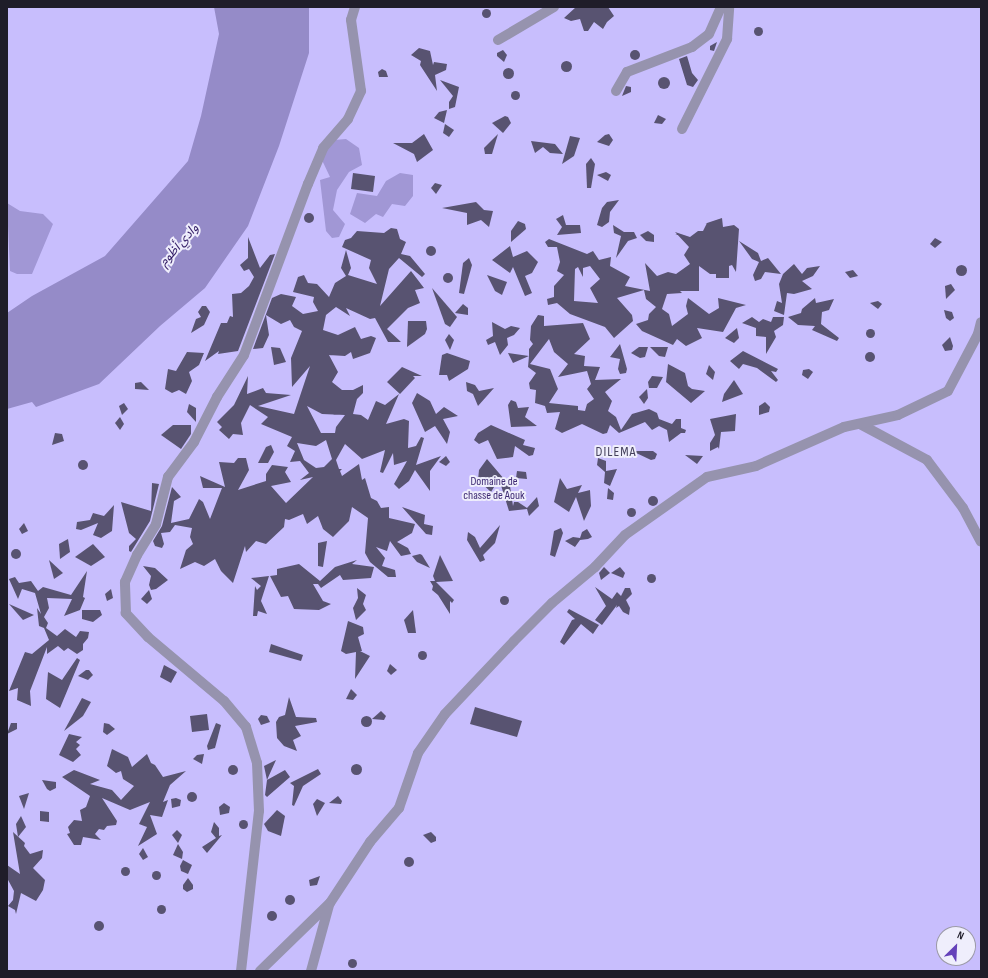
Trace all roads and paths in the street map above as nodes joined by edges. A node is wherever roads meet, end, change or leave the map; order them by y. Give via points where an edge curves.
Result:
1 (355, 7) edge
2 (554, 7) edge
3 (721, 7) edge
4 (729, 7) edge
5 (498, 40) dead end
6 (616, 91) dead end
7 (682, 129) dead end
8 (981, 322) edge
9 (860, 424) junction
10 (981, 542) edge
11 (330, 903) junction
12 (241, 971) edge
13 (260, 971) edge
14 (311, 971) edge

1 - 12 street via 351,20 361,92 348,119 324,148 244,355 194,442 168,477 156,524 137,555 125,582 126,613 148,637 224,701 246,727 257,763 259,811
2 - 5 street
3 - 6 street via 709,34 692,46 627,72
4 - 7 street via 727,39
8 - 9 street via 978,334 948,391 898,415
9 - 10 street via 926,460 963,508
9 - 11 street via 844,427 804,443 756,466 707,477 626,535 595,567 552,603 445,714 418,753 398,808 370,842
11 - 13 street
11 - 14 street

